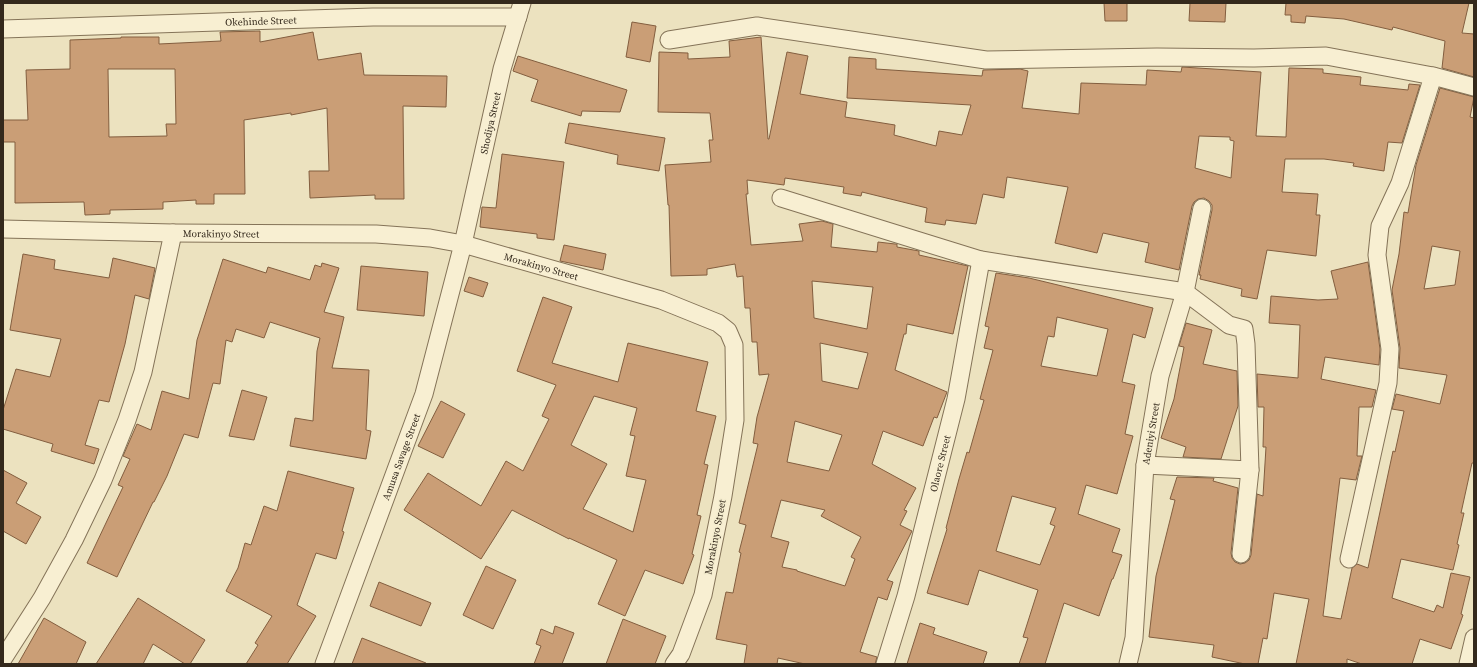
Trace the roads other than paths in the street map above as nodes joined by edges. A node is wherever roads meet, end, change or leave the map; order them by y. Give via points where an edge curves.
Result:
1 (520, 10) edge
2 (3, 29) edge
3 (669, 40) dead end
4 (1433, 76) junction
5 (1474, 87) edge
6 (781, 198) dead end
7 (1202, 208) dead end
8 (3, 229) edge
9 (173, 234) junction
10 (463, 244) junction
11 (981, 260) junction
12 (1185, 292) junction
13 (1145, 465) junction
14 (1250, 470) junction
15 (1241, 554) dead end
16 (1349, 559) dead end
17 (1474, 638) edge
18 (3, 659) edge
19 (324, 664) edge
20 (674, 664) edge
21 (885, 664) edge
22 (1128, 664) edge
23 (1468, 664) edge

1 - 2 street, Okehinde Street
1 - 10 street, Shodiya Street via 502,69
3 - 4 street via 757,26 986,60 1326,56
4 - 5 street
4 - 16 street via 1400,183 1380,226 1377,255 1390,349 1388,383
6 - 11 street
7 - 12 street, Adeniyi Street
8 - 9 street, Morakinyo Street
9 - 10 street, Morakinyo Street via 376,234 430,238
9 - 18 street via 143,372 127,420 103,480 74,540 42,598
10 - 19 street, Amusa Savage Street via 424,394
10 - 20 street, Morakinyo Street via 662,300 718,323 728,331 734,345 734,420 723,496 704,595 681,654
11 - 12 street
11 - 21 street, Olaore Street via 956,398 906,596
12 - 13 street, Adeniyi Street via 1160,376
12 - 14 street via 1228,325 1244,330
13 - 14 street
13 - 22 street, Adeniyi Street via 1134,638
14 - 15 street
17 - 23 street

